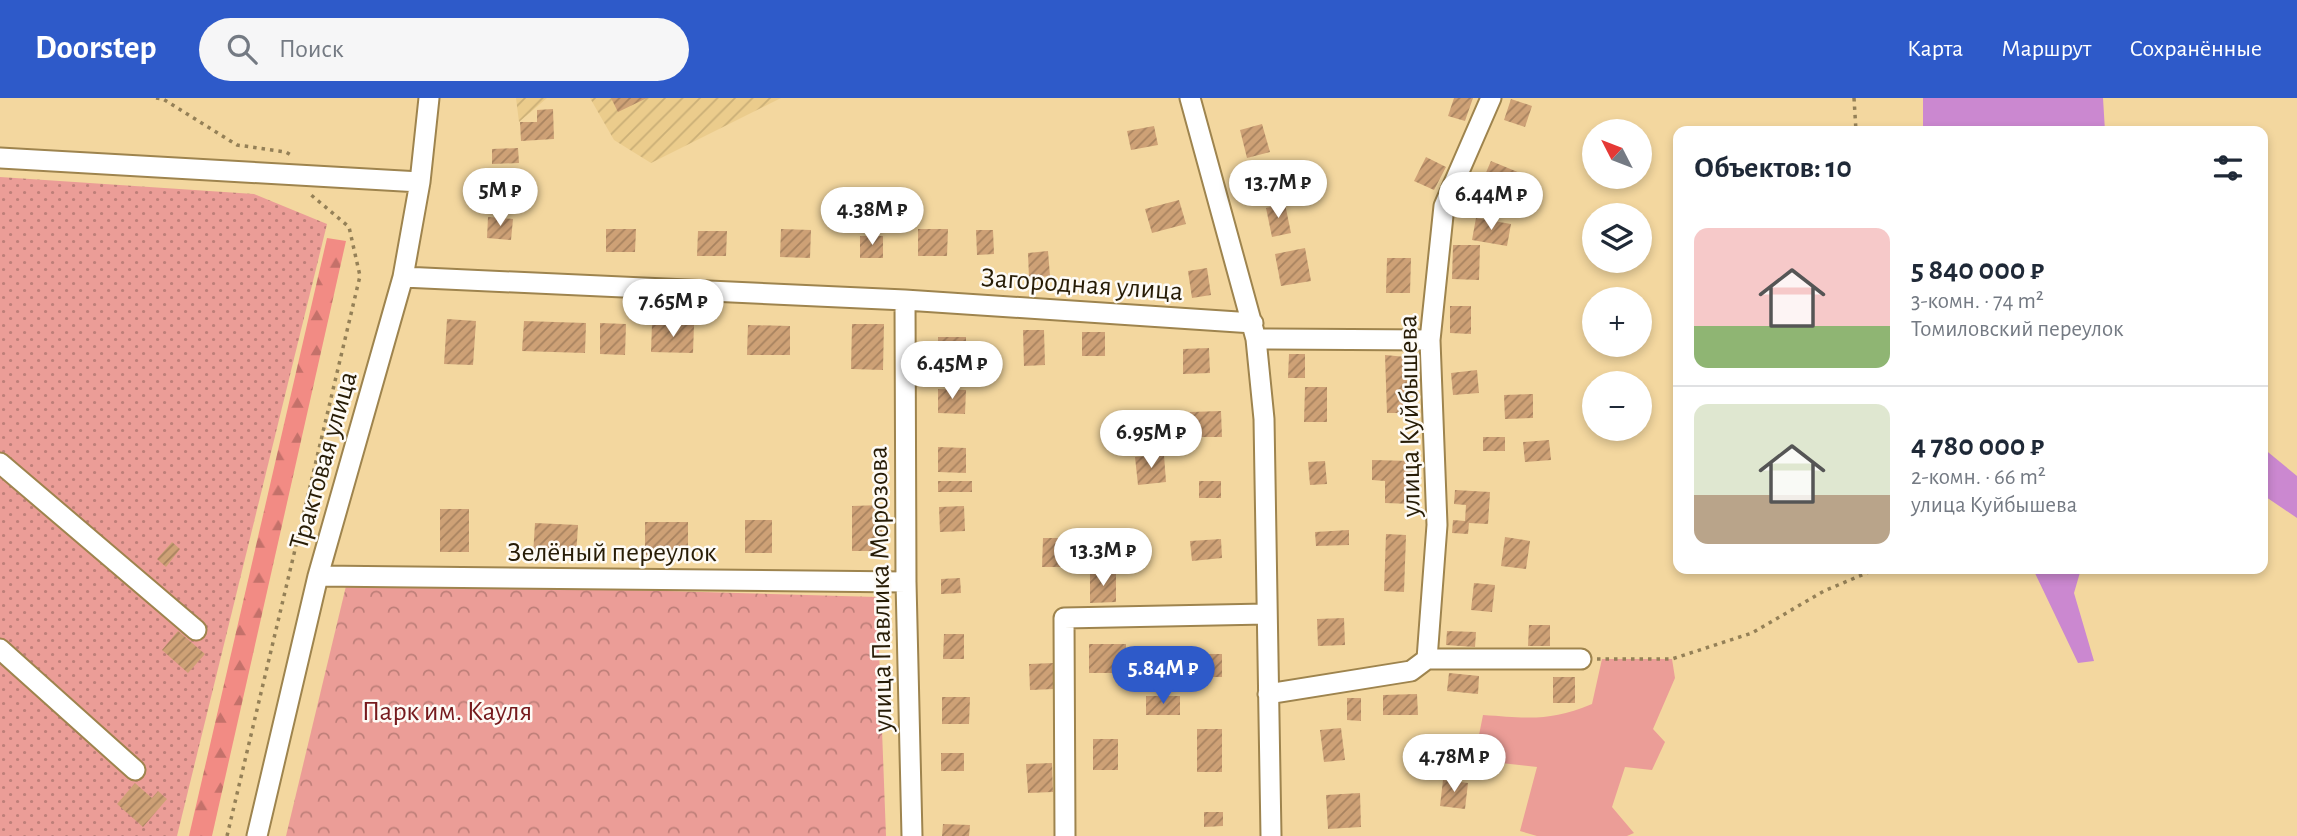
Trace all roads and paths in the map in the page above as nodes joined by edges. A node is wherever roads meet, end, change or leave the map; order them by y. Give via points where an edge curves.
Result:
1 (156, 98) edge
2 (429, 98) edge
3 (1190, 98) edge
4 (1490, 98) edge
5 (1854, 98) edge
6 (1856, 126) edge
7 (0, 158) edge
8 (301, 174) junction
9 (420, 182) junction
10 (403, 277) junction
11 (905, 300) junction
12 (1255, 331) junction
13 (1430, 340) junction
14 (0, 463) edge
15 (1864, 574) edge
16 (318, 576) junction
17 (905, 582) junction
18 (1266, 614) junction
19 (196, 631) dead end
20 (0, 649) edge
21 (1427, 659) junction
22 (1581, 659) joint
23 (1268, 694) junction
24 (135, 770) dead end
25 (227, 836) edge
26 (257, 836) edge
27 (912, 836) edge
28 (1065, 836) edge
29 (1270, 836) edge

1 - 8 path via 236,145 286,152 303,163
2 - 9 street, Трактовая улица
3 - 12 street
4 - 13 street, улица Куйбышева via 1444,206
5 - 6 path
7 - 8 street
8 - 9 street
8 - 25 path via 301,187 349,227 360,276
9 - 10 street, Трактовая улица
10 - 11 street, Загородная улица
10 - 16 street, Трактовая улица
11 - 12 street, Загородная улица
11 - 17 street, улица Павлика Морозова
12 - 13 street, Загородная улица
12 - 18 street via 1264,419
13 - 21 street, улица Куйбышева via 1437,525
14 - 19 street
15 - 22 path via 1824,591 1752,633 1672,659
16 - 17 street, Зелёный переулок
16 - 26 street, Трактовая улица
17 - 27 street, улица Павлика Морозова
18 - 23 street
18 - 28 street via 1064,618
20 - 24 street
21 - 22 street
21 - 23 street via 1411,671
23 - 29 street

